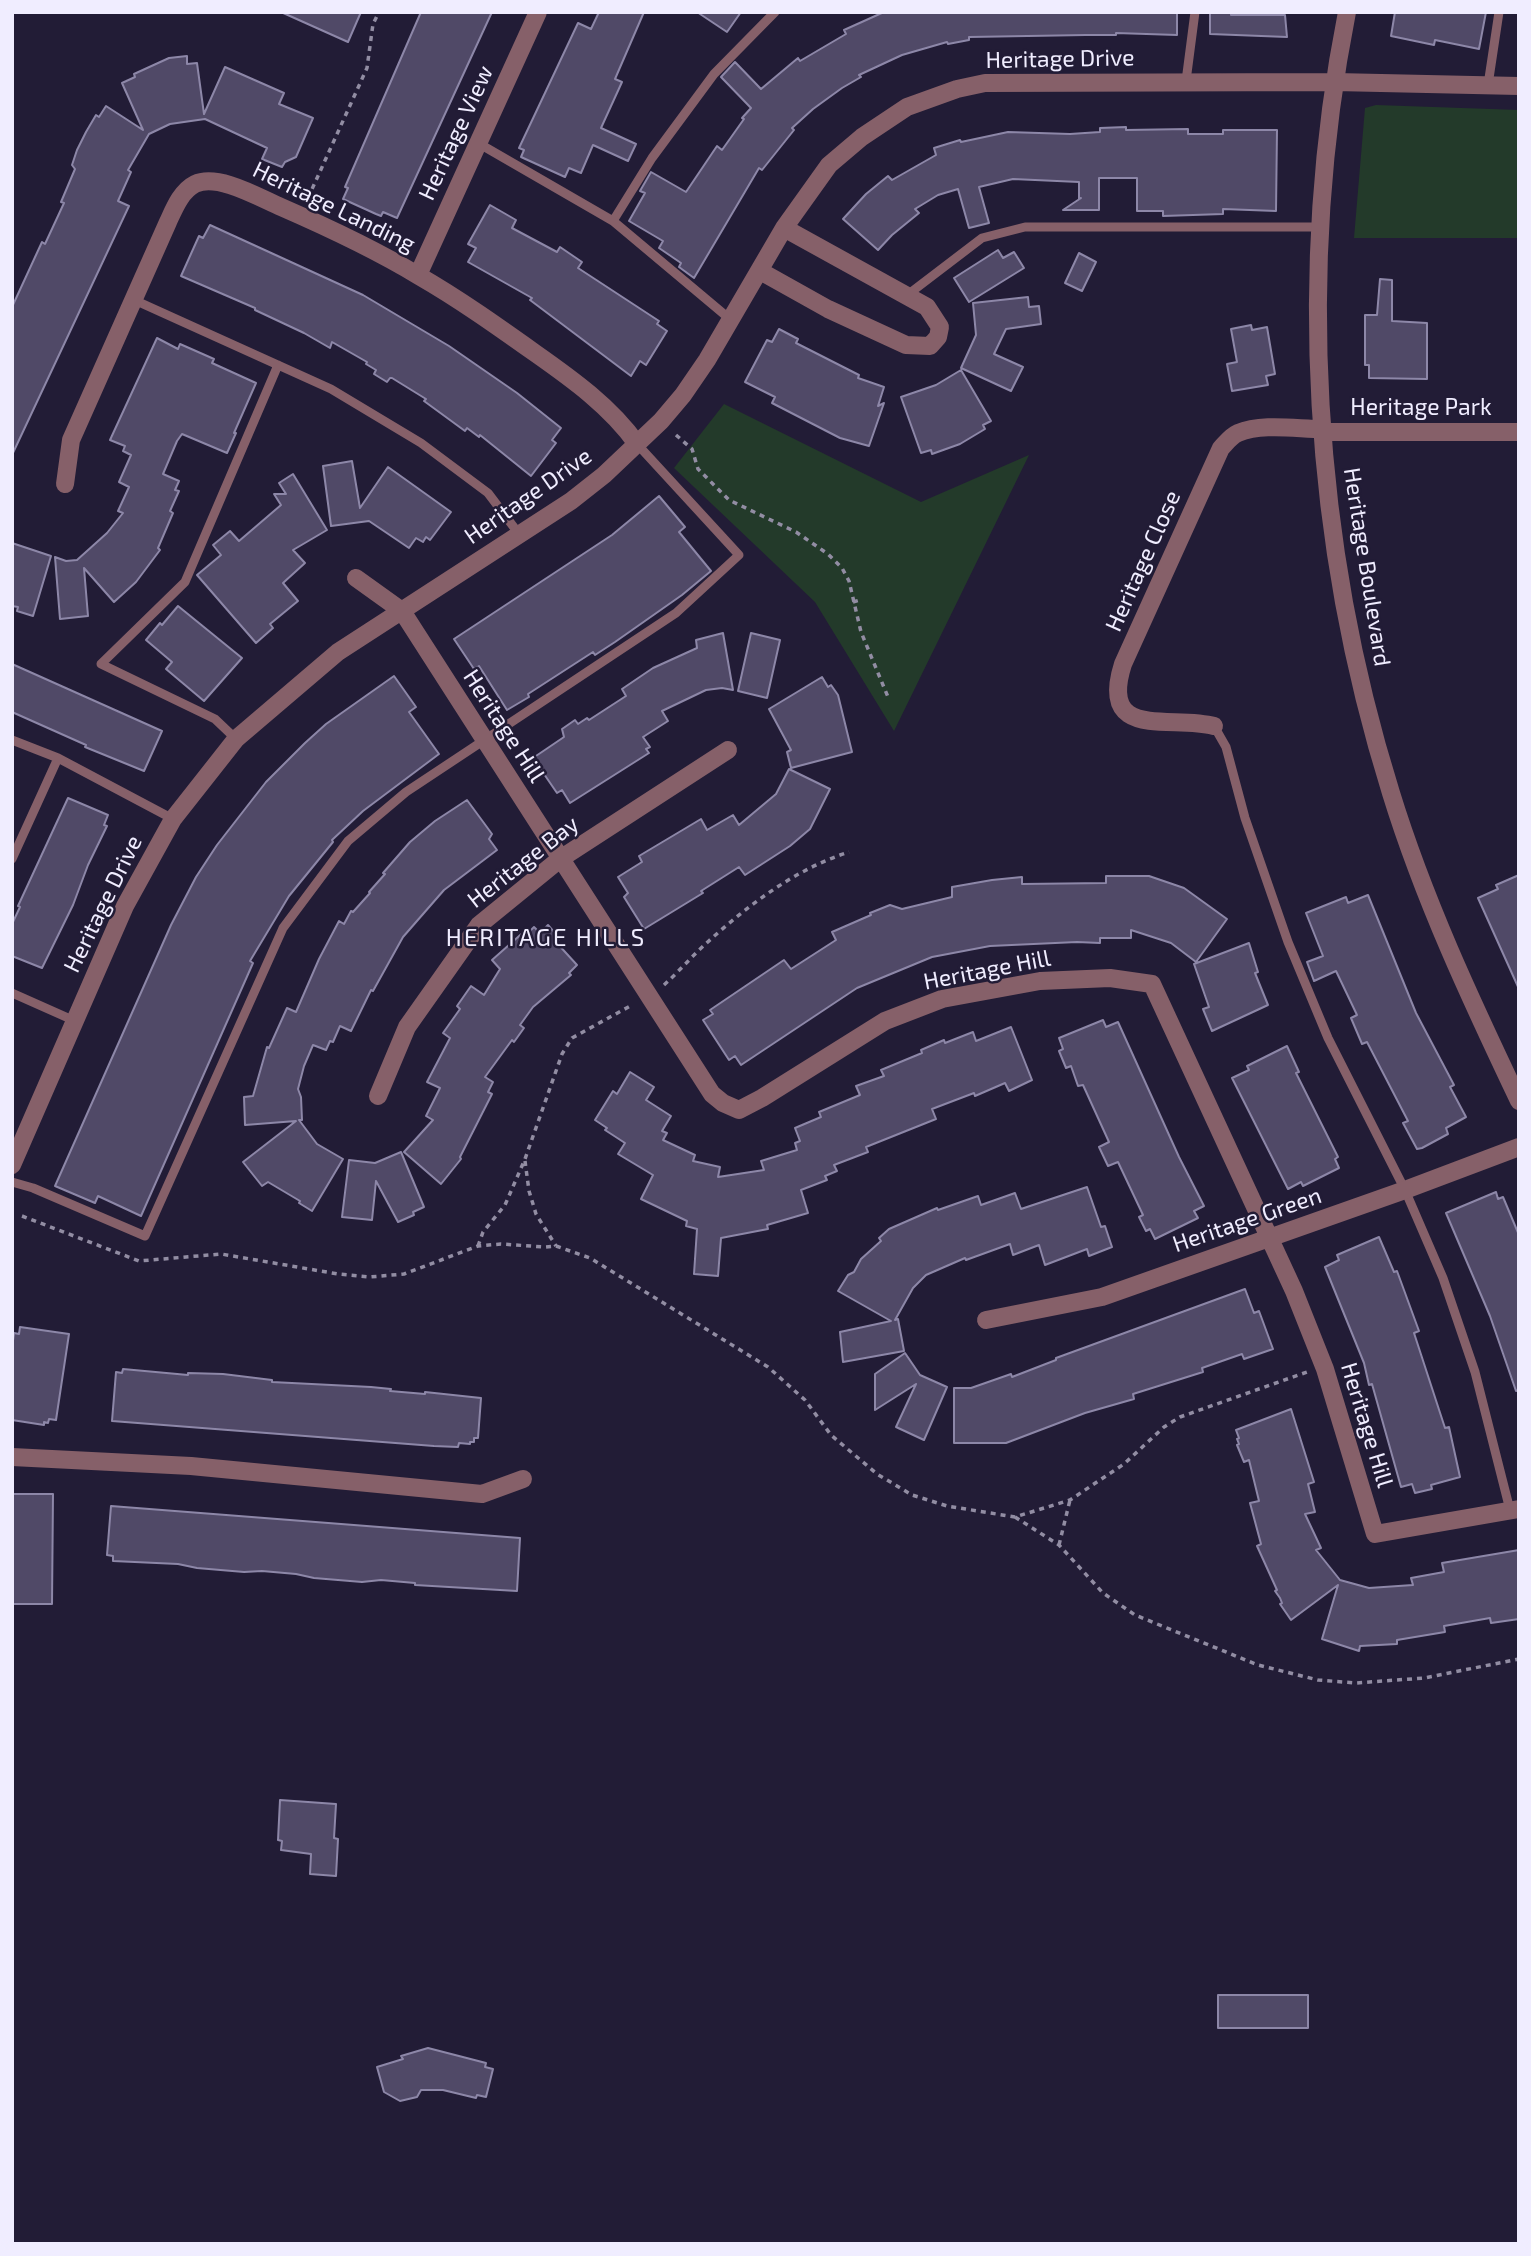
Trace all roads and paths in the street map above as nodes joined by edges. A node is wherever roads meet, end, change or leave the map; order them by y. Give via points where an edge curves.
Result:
1 (379, 12) edge
2 (538, 12) edge
3 (775, 12) edge
4 (1195, 12) edge
5 (1347, 12) edge
6 (1499, 12) edge
7 (1186, 81) junction
8 (1335, 82) junction
9 (1488, 85) junction
10 (1519, 86) edge
11 (478, 143) junction
12 (299, 215) junction
13 (613, 221) junction
14 (1321, 227) junction
15 (784, 228) junction
16 (760, 271) junction
17 (418, 275) junction
18 (906, 296) junction
19 (132, 299) junction
20 (731, 320) junction
21 (278, 365) junction
22 (1323, 430) junction
23 (1519, 432) edge
24 (676, 435) dead end
25 (638, 444) junction
26 (65, 484) dead end
27 (519, 534) junction
28 (356, 578) dead end
29 (860, 600) dead end
30 (853, 602) junction
31 (402, 611) junction
32 (888, 697) dead end
33 (1214, 726) joint
34 (236, 739) junction
35 (12, 740) edge
36 (484, 741) junction
37 (728, 750) dead end
38 (58, 758) junction
39 (173, 819) junction
40 (849, 852) dead end
41 (12, 859) edge
42 (560, 859) junction
43 (662, 986) dead end
44 (12, 993) edge
45 (634, 1004) dead end
46 (75, 1021) junction
47 (379, 1096) dead end
48 (1519, 1101) edge
49 (1519, 1147) edge
50 (525, 1159) junction
51 (12, 1165) edge
52 (12, 1182) edge
53 (1405, 1190) junction
54 (22, 1216) dead end
55 (1271, 1238) junction
56 (478, 1246) junction
57 (556, 1246) junction
58 (986, 1320) dead end
59 (1307, 1373) dead end
60 (12, 1457) edge
61 (523, 1479) dead end
62 (1070, 1500) junction
63 (1514, 1510) edge
64 (1015, 1517) junction
65 (1059, 1545) junction
66 (1519, 1659) edge

1 - 12 path via 366,68
2 - 11 street, Heritage View
3 - 13 lane via 714,74 652,158
4 - 7 lane
5 - 8 street, Heritage Boulevard
6 - 9 lane
7 - 8 street, Heritage Drive
7 - 15 street, Heritage Drive via 997,83 957,89 907,107 829,165
8 - 9 street, Heritage Drive
8 - 14 street, Heritage Boulevard
9 - 10 street, Heritage Drive
11 - 13 lane
11 - 17 street, Heritage View
12 - 17 street, Heritage Landing
12 - 19 street, Heritage Landing via 233,186 196,183 183,193
13 - 20 lane
14 - 18 lane via 1025,227 982,239
14 - 22 street, Heritage Boulevard via 1318,315
15 - 16 street, Heritage Drive
15 - 18 street
16 - 18 street via 906,345 930,346 940,327 927,307
16 - 20 street, Heritage Drive
17 - 25 street, Heritage Landing via 583,389 621,421
19 - 21 lane
19 - 26 street, Heritage Landing via 71,440
20 - 25 street, Heritage Drive via 683,395
21 - 27 lane via 331,389 421,443 488,493
21 - 34 lane via 185,582 101,664 215,719
22 - 23 street, Heritage Park
22 - 33 street, Heritage Close via 1247,431 1236,433 1221,448 1123,664 1118,690 1127,713 1144,721
22 - 48 street, Heritage Boulevard via 1337,559 1380,756 1439,927
24 - 30 path via 692,449 698,469 729,500 796,532 828,554 849,581
25 - 27 street, Heritage Drive via 571,501
25 - 36 lane via 739,555 676,613
27 - 31 street, Heritage Drive
28 - 31 street, Heritage Hill
29 - 30 path
30 - 32 path
31 - 34 street, Heritage Drive via 338,652
31 - 36 street, Heritage Hill
33 - 53 lane via 1226,747 1288,942 1328,1038
34 - 39 street, Heritage Drive
35 - 38 lane
36 - 42 street, Heritage Hill
36 - 52 lane via 405,792 348,841 282,928 145,1236
37 - 42 street, Heritage Bay
38 - 39 lane
38 - 41 lane
39 - 46 street, Heritage Drive via 125,906
40 - 43 path via 762,897
42 - 47 street, Heritage Bay via 479,925 407,1027
42 - 55 street, Heritage Hill via 712,1094 739,1110 884,1021 943,999 1040,981 1110,978 1152,984
44 - 46 lane
45 - 50 path via 572,1038 562,1054
46 - 51 street, Heritage Drive
49 - 53 street, Heritage Green
50 - 56 path via 505,1205 483,1232
50 - 57 path via 536,1214
53 - 55 street, Heritage Green
53 - 63 lane via 1443,1278
54 - 56 path via 139,1261 221,1254 370,1277 404,1275
55 - 58 street, Heritage Green via 1102,1297
55 - 63 street, Heritage Hill via 1325,1369 1376,1534
56 - 57 path
57 - 64 path via 590,1258 768,1367 805,1400 831,1434 877,1474 912,1495
59 - 62 path via 1180,1417 1124,1464
60 - 61 street via 191,1466 482,1494
62 - 64 path
62 - 65 path
64 - 65 path
65 - 66 path via 1103,1593 1135,1615 1258,1665 1318,1680 1389,1682

